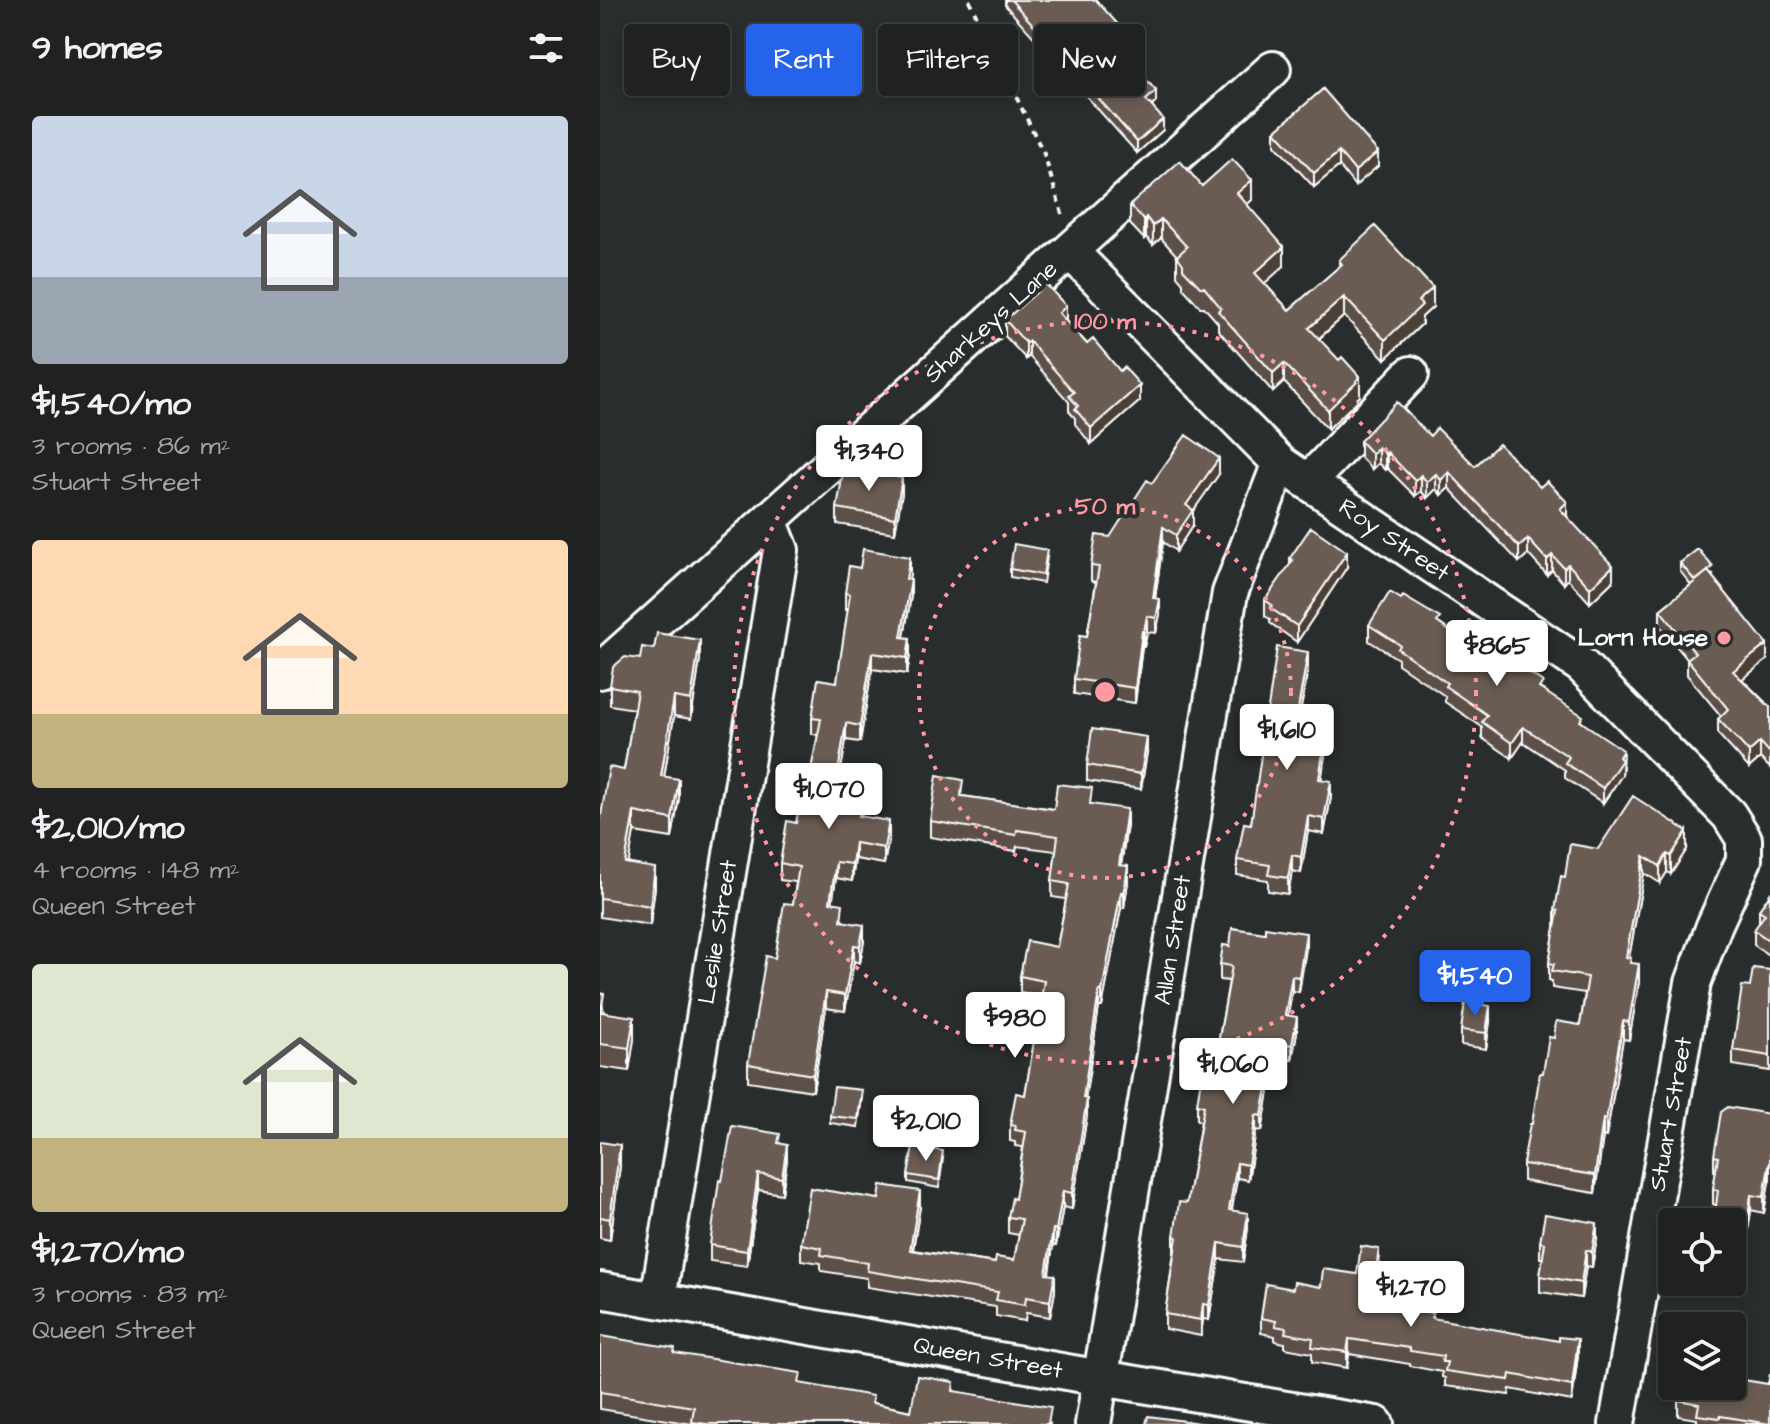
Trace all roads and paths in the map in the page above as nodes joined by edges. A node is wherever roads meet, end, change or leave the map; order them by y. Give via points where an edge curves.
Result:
1 (969, 0) edge
2 (1273, 69) dead end
3 (1070, 251) junction
4 (1411, 374) dead end
5 (1294, 473) junction
6 (769, 520) junction
7 (600, 671) edge
8 (1729, 815) joint
9 (600, 1290) edge
10 (658, 1299) junction
11 (1101, 1378) junction
12 (1093, 1424) edge
13 (1376, 1424) edge
14 (1617, 1424) edge

1 - 3 path via 1044,154
2 - 3 street, Sharkeys Lane
3 - 5 street, Roy Street
3 - 6 street, Sharkeys Lane
4 - 5 street, Allan Street
5 - 8 street, Roy Street via 1582,666
5 - 11 street, Allan Street via 1230,593
6 - 7 street, Sharkeys Lane
6 - 10 street, Leslie Street via 781,550
8 - 14 street, Stuart Street via 1744,839 1744,860 1693,983
9 - 10 street, Queen Street
10 - 11 street, Queen Street
11 - 12 street, Allan Street
11 - 13 street, Queen Street

